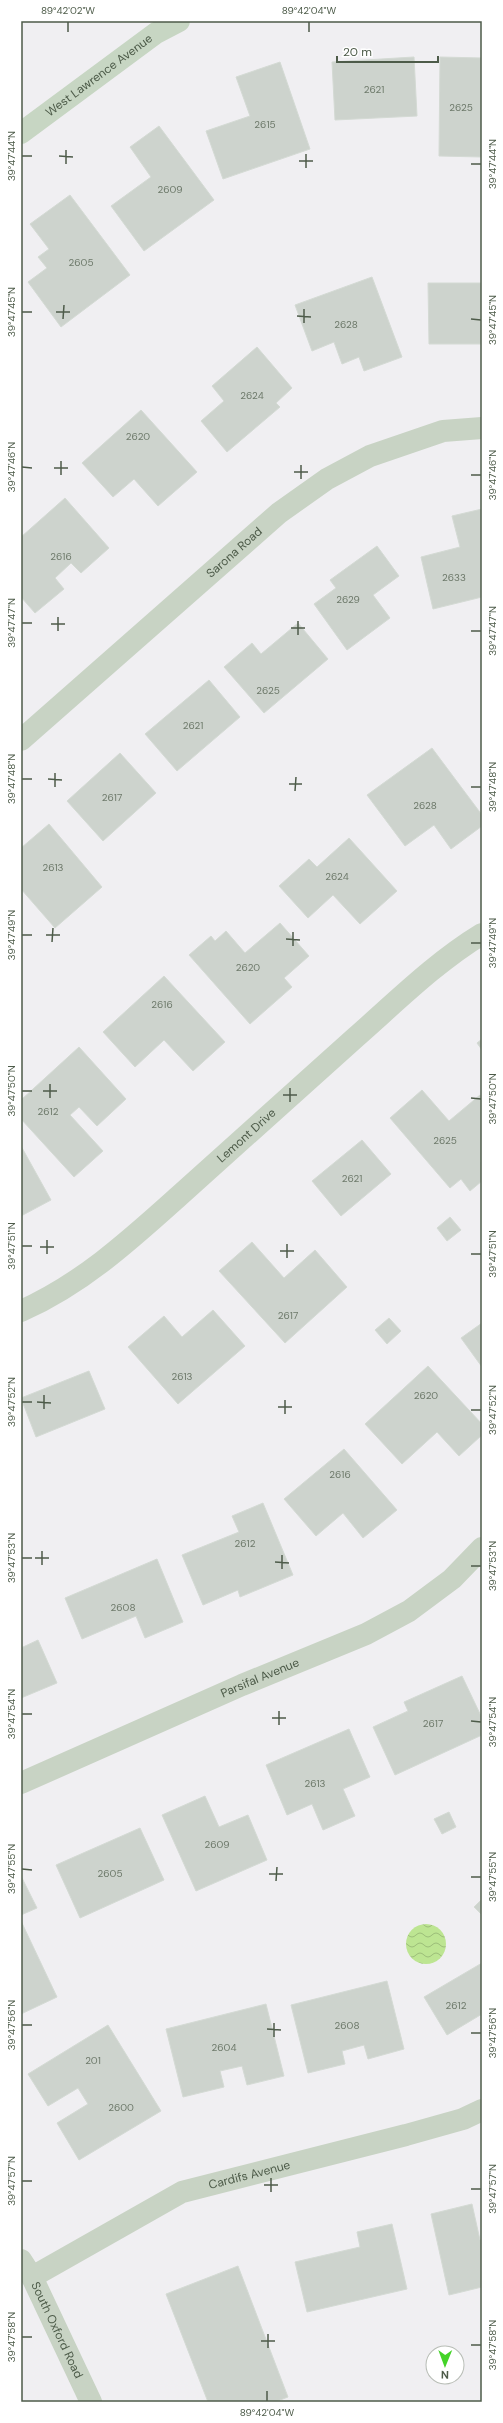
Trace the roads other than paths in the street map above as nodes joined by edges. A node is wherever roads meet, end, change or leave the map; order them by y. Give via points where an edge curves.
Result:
1 (179, 21) edge
2 (21, 133) edge
3 (482, 428) edge
4 (21, 740) edge
5 (482, 934) edge
6 (21, 1311) edge
7 (482, 1548) edge
8 (21, 1783) edge
9 (482, 2110) edge
10 (27, 2269) edge
11 (91, 2402) edge

1 - 2 street, West Lawrence Avenue via 156,33
3 - 4 street, Sarona Road via 443,431 370,456 327,479 279,513
5 - 6 street, Lemont Drive via 456,950 422,979 90,1272 41,1302
7 - 8 street, Parsifal Avenue via 452,1578 409,1611 366,1634 242,1685
9 - 10 street, Cardifs Avenue via 463,2119 406,2135 182,2192
10 - 11 street, South Oxford Road

